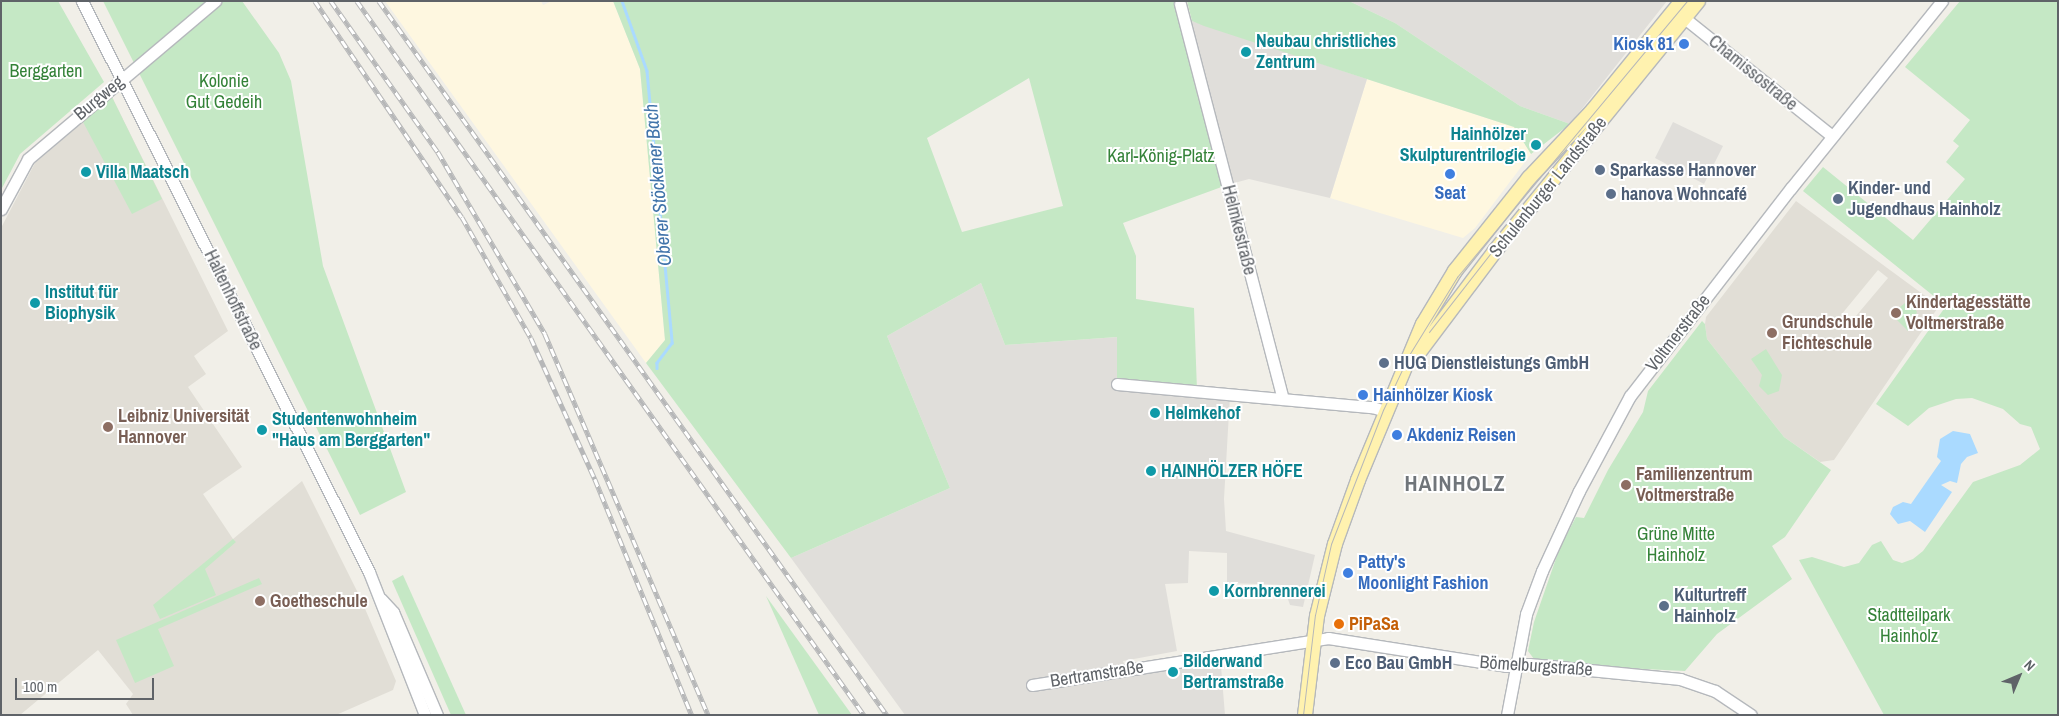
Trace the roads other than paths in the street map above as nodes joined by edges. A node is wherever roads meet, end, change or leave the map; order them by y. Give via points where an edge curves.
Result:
1 (82, 1) edge
2 (215, 1) edge
3 (1698, 1) edge
4 (1942, 1) edge
5 (1180, 4) dead end
6 (1680, 10) edge
7 (123, 78) junction
8 (1832, 136) junction
9 (1, 209) edge
10 (1401, 376) junction
11 (1117, 384) dead end
12 (1284, 399) junction
13 (1385, 411) junction
14 (381, 600) junction
15 (1312, 640) junction
16 (1514, 665) junction
17 (1032, 685) dead end
18 (425, 715) edge
19 (437, 715) edge
20 (1305, 715) edge
21 (1507, 715) edge
22 (1751, 715) edge

1 - 7 street, Haltenhoffstraße
2 - 7 street, Burgweg
3 - 6 main road, Schulenburger Landstraße
4 - 8 street, Voltmerstraße
5 - 12 street, Helmkestraße
6 - 8 street, Chamissostraße
6 - 10 main road, Schulenburger Landstraße
6 - 10 main road, Schulenburger Landstraße via 1529,178 1455,271 1423,324
7 - 9 street, Burgweg via 28,159
7 - 14 street, Haltenhoffstraße
8 - 16 street, Voltmerstraße via 1630,396 1579,491 1542,571 1526,614
10 - 13 main road, Schulenburger Landstraße
11 - 12 street
12 - 13 street
13 - 15 main road, Schulenburger Landstraße via 1334,544
14 - 18 street, Haltenhoffstraße via 384,616
14 - 19 street, Haltenhoffstraße via 393,612
15 - 16 street, Bömelburgstraße via 1328,638
15 - 17 street, Bertramstraße
15 - 20 main road, Schulenburger Landstraße
16 - 21 street, Voltmerstraße
16 - 22 street, Bömelburgstraße via 1689,680 1715,690

